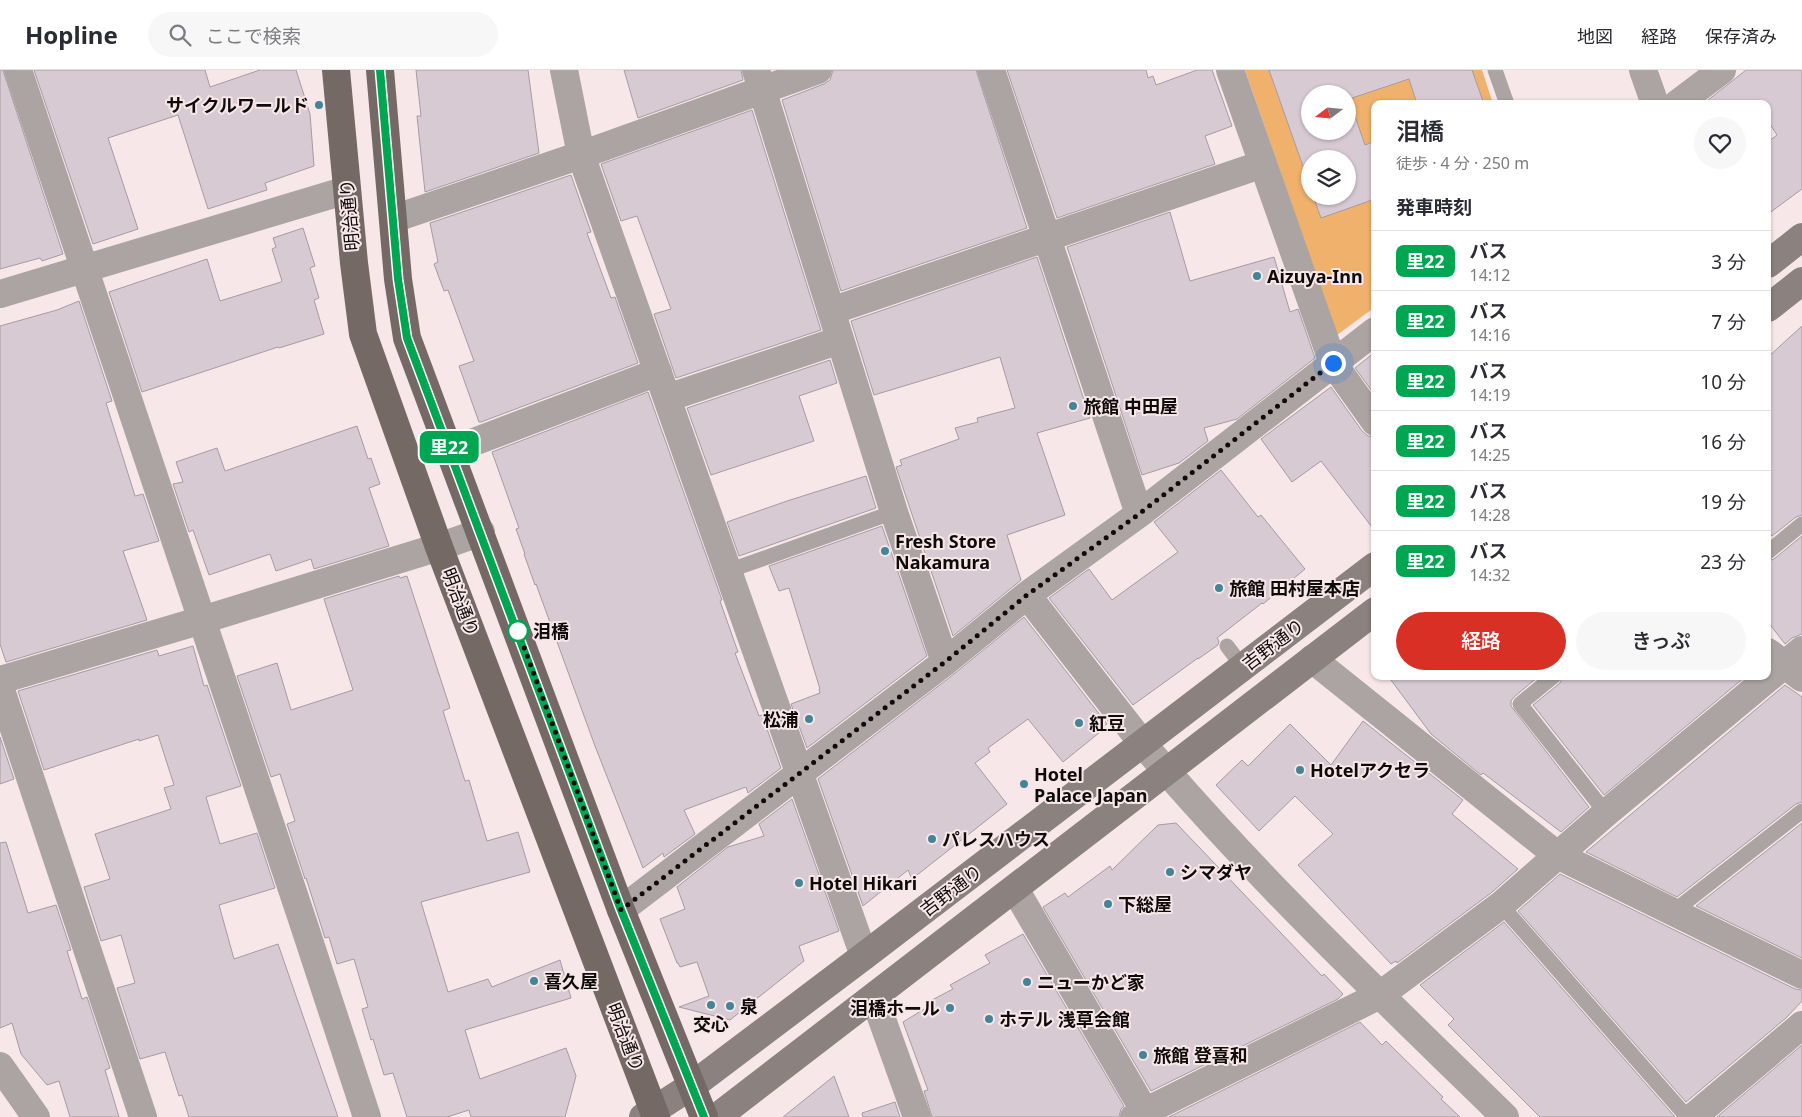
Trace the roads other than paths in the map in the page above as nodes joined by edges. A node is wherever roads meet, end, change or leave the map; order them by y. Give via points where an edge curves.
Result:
1 (18, 70) edge
2 (336, 70) edge
3 (380, 70) edge
4 (564, 70) edge
5 (818, 70) edge
6 (991, 70) edge
7 (1230, 70) edge
8 (1495, 70) edge
9 (1643, 70) edge
10 (1722, 70) edge
11 (759, 80) edge
12 (1506, 100) edge
13 (1654, 100) edge
14 (1683, 100) edge
15 (581, 155) junction
16 (1263, 164) junction
17 (347, 190) junction
18 (393, 219) junction
19 (1802, 237) edge
20 (1047, 238) junction
21 (1771, 262) edge
22 (84, 269) junction
23 (1798, 291) edge
24 (0, 294) edge
25 (1771, 306) edge
26 (831, 311) junction
27 (1371, 333) edge
28 (840, 340) junction
29 (1333, 363) junction
30 (658, 372) junction
31 (667, 398) junction
32 (1371, 416) edge
33 (450, 450) junction
34 (894, 512) junction
35 (1139, 514) junction
36 (1802, 524) edge
37 (481, 532) junction
38 (439, 546) junction
39 (1771, 550) edge
40 (1371, 569) edge
41 (728, 571) junction
42 (1027, 595) junction
43 (1371, 614) edge
44 (202, 620) junction
45 (1312, 659) junction
46 (1789, 661) edge
47 (945, 662) junction
48 (1771, 676) edge
49 (0, 680) edge
50 (1549, 680) edge
51 (1766, 680) edge
52 (0, 687) edge
53 (1143, 744) junction
54 (1166, 772) junction
55 (800, 773) junction
56 (1802, 810) edge
57 (1606, 813) junction
58 (1557, 855) junction
59 (1015, 889) junction
60 (1500, 905) junction
61 (621, 910) junction
62 (1673, 912) junction
63 (864, 956) junction
64 (1802, 974) edge
65 (1380, 995) junction
66 (874, 998) junction
67 (1802, 1025) edge
68 (0, 1066) edge
69 (692, 1086) junction
70 (651, 1115) edge
71 (1142, 1115) edge
72 (36, 1117) edge
73 (143, 1117) edge
74 (366, 1117) edge
75 (704, 1117) edge
76 (717, 1117) edge
77 (917, 1117) edge
78 (1505, 1117) edge
79 (1687, 1117) edge
80 (1693, 1117) edge

1 - 22 street
2 - 17 main road, 明治通り
3 - 18 main road
4 - 15 street
5 - 11 street
6 - 20 street
7 - 16 street
8 - 12 lane
9 - 13 street
10 - 14 street
11 - 15 street
11 - 26 street
15 - 18 street
15 - 30 street
16 - 20 street
16 - 29 street
17 - 22 street
17 - 38 main road, 明治通り via 364,334
18 - 33 main road via 407,338
19 - 21 main road
20 - 26 street
20 - 35 street
22 - 24 street
22 - 44 street
23 - 25 main road
26 - 28 street
27 - 29 street
28 - 31 street
28 - 34 street
29 - 32 street
29 - 35 street
30 - 31 street
30 - 33 street
31 - 41 street
33 - 37 main road
34 - 41 lane
34 - 47 street
35 - 42 street
36 - 39 lane
37 - 38 street
37 - 61 main road
38 - 44 street
38 - 70 main road, 明治通り
40 - 53 main road, 吉野通り via 1235,656
41 - 55 street
42 - 47 street
42 - 53 street
43 - 45 main road, 吉野通り
44 - 49 street
44 - 74 street
45 - 54 main road, 吉野通り
45 - 58 street
46 - 48 street
47 - 55 street
50 - 57 lane via 1520,704
51 - 57 street
52 - 73 street
53 - 54 street
53 - 63 main road, 吉野通り
54 - 59 main road, 吉野通り
54 - 65 street
55 - 61 street
55 - 63 street
56 - 62 lane
57 - 58 street
58 - 60 street
58 - 62 street
59 - 66 main road, 吉野通り
59 - 71 street
60 - 65 street
60 - 79 lane
61 - 69 main road
62 - 64 street
63 - 69 main road, 吉野通り
65 - 71 street
65 - 78 street
66 - 76 main road, 吉野通り
66 - 77 street
67 - 80 street
68 - 72 street
69 - 70 main road, 吉野通り
69 - 75 main road

